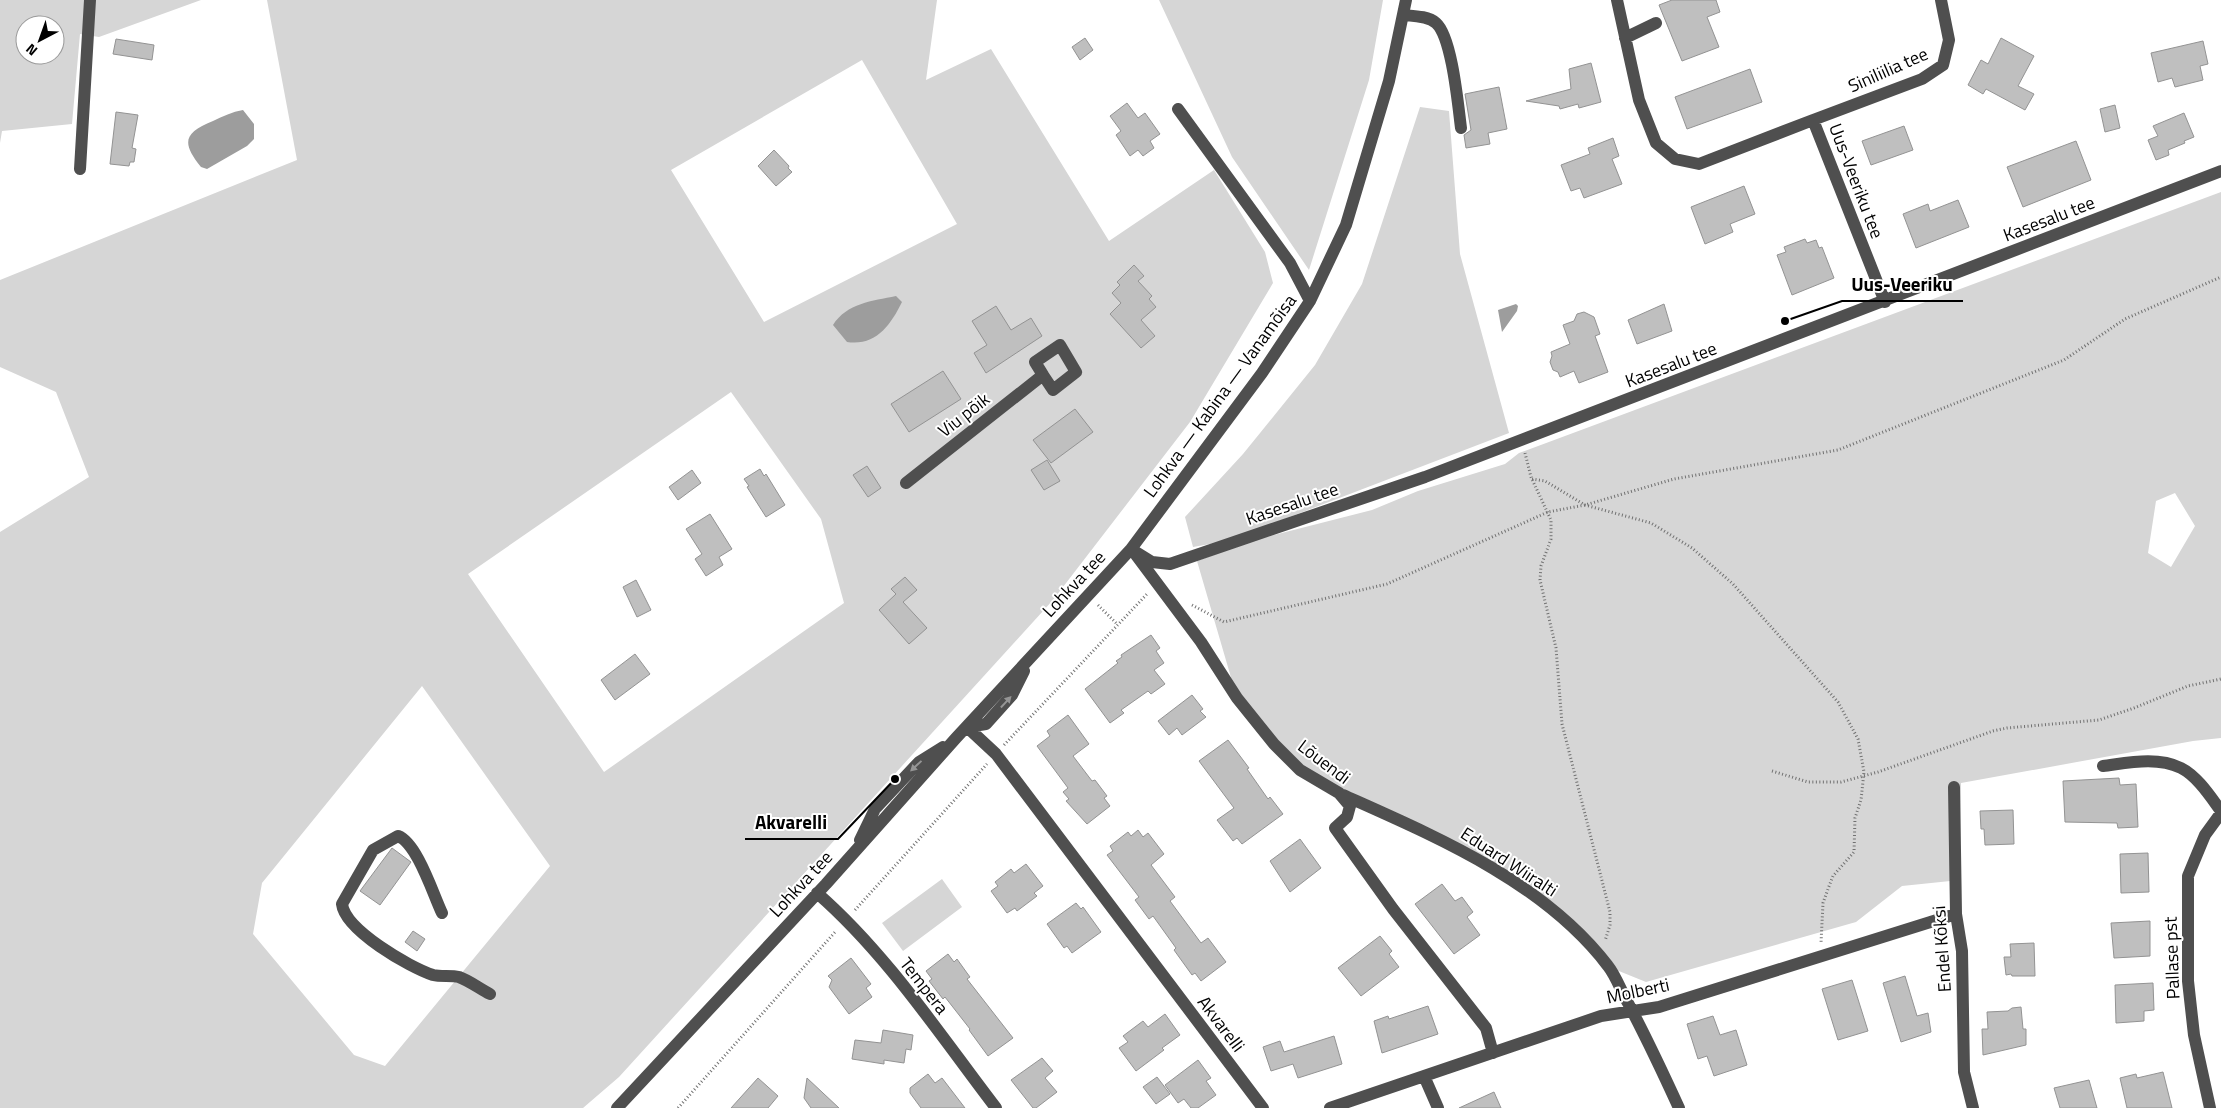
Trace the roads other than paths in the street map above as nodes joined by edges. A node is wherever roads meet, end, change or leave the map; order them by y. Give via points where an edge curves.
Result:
1 (90, 0) edge
2 (1406, 0) edge
3 (1617, 0) edge
4 (1940, 0) edge
5 (1403, 15) junction
6 (1656, 23) dead end
7 (1625, 38) junction
8 (1178, 109) dead end
9 (1813, 120) junction
10 (1461, 128) dead end
11 (80, 169) dead end
12 (2221, 171) edge
13 (1310, 300) junction
14 (1884, 302) junction
15 (1044, 376) dead end
16 (906, 483) dead end
17 (1131, 549) junction
18 (967, 727) junction
19 (2103, 766) dead end
20 (1954, 787) dead end
21 (1339, 793) junction
22 (2221, 812) edge
23 (817, 893) junction
24 (442, 913) dead end
25 (1956, 914) junction
26 (490, 994) dead end
27 (1632, 1011) junction
28 (1493, 1053) junction
29 (1424, 1076) junction
30 (617, 1108) edge
31 (996, 1108) edge
32 (1262, 1108) edge
33 (1330, 1108) edge
34 (1438, 1108) edge
35 (1680, 1108) edge
36 (1973, 1108) edge
37 (2210, 1108) edge

1 - 11 street
2 - 5 street, Lohkva — Kabina — Vanamõisa
3 - 7 street, Uus-Veeriku tee
4 - 9 street, Siniliilia tee via 1949,40 1943,65 1922,78
5 - 10 street via 1428,19 1442,31 1449,52
5 - 13 street, Lohkva — Kabina — Vanamõisa via 1389,81 1349,216
6 - 7 street
7 - 9 street, Uus-Veeriku tee via 1639,100 1656,143 1675,159 1699,164
8 - 13 street via 1290,263
9 - 14 street, Uus-Veeriku tee
12 - 14 street, Kasesalu tee
13 - 17 street, Lohkva — Kabina — Vanamõisa via 1262,373
14 - 17 street, Kasesalu tee via 1425,477 1170,564 1152,562
15 - 16 street, Viu põik
17 - 18 street, Lohkva tee
17 - 21 street, Lõuendi via 1201,642 1237,698 1274,744 1300,770
18 - 23 street, Lohkva tee
18 - 32 street, Akvarelli via 996,754
19 - 22 street via 2146,761 2181,768
20 - 25 street, Endel Kõksi
21 - 27 street, Eduard Wiiralti via 1440,839 1534,895 1609,967
21 - 28 street, Lõuendi via 1350,806 1347,817 1334,828 1393,910 1486,1028
22 - 37 street, Pallase pst via 2205,835 2188,876 2188,981 2194,1035
23 - 30 street, Lohkva tee
23 - 31 street, Tempera via 890,970
24 - 26 street via 420,863 404,838 398,836 373,850 342,904 343,912 351,923 376,944 420,970 436,976 459,977
25 - 27 street, Molberti via 1659,1007
25 - 36 street, Endel Kõksi via 1962,950 1964,1072
27 - 28 street, Molberti via 1602,1016
27 - 35 street, Eduard Wiiralti
28 - 29 street, Molberti
29 - 33 street, Molberti
29 - 34 street

